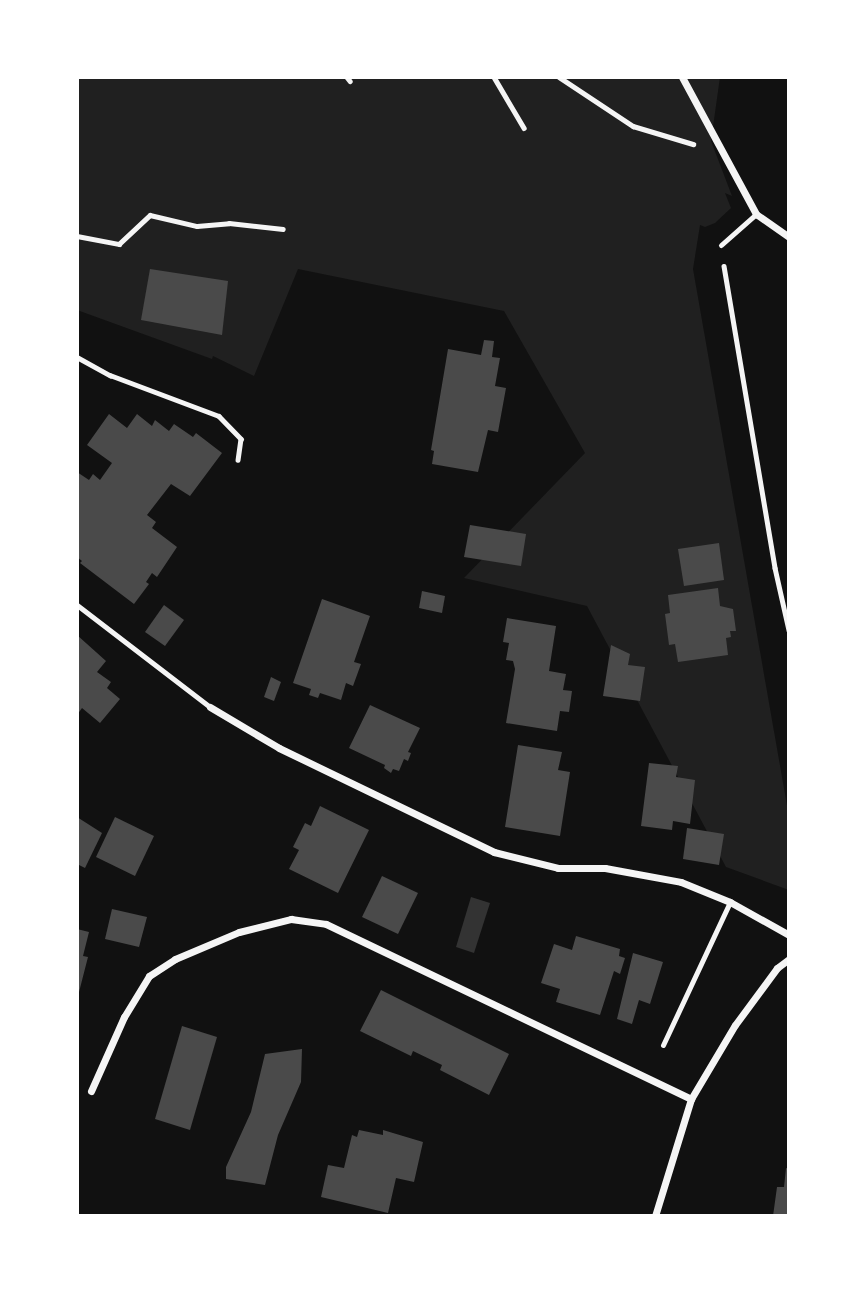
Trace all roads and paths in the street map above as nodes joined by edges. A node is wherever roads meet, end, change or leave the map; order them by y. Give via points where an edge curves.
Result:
1 (494, 77) edge
2 (559, 77) edge
3 (682, 77) edge
4 (524, 128) dead end
5 (724, 154) junction
6 (756, 214) junction
7 (283, 229) dead end
8 (77, 236) edge
9 (789, 237) edge
10 (721, 245) joint
11 (77, 357) edge
12 (237, 460) dead end
13 (77, 605) edge
14 (789, 630) edge
15 (210, 707) joint
16 (730, 902) junction
17 (789, 934) edge
18 (789, 959) edge
19 (663, 1045) dead end
20 (92, 1091) dead end
21 (691, 1099) junction
22 (655, 1216) edge

1 - 4 path
2 - 5 path via 633,126
3 - 5 street
5 - 6 street
6 - 9 street
6 - 10 lane
7 - 8 path via 229,223 197,226 150,215 119,244
10 - 14 path
11 - 12 path via 110,375 219,416 241,439
13 - 15 lane
15 - 16 street via 279,748 494,852 558,868 604,868 681,882
16 - 17 street
16 - 19 lane
18 - 21 street via 777,968 735,1025
20 - 21 street via 124,1017 149,976 175,959 239,932 292,919 326,924
21 - 22 street

